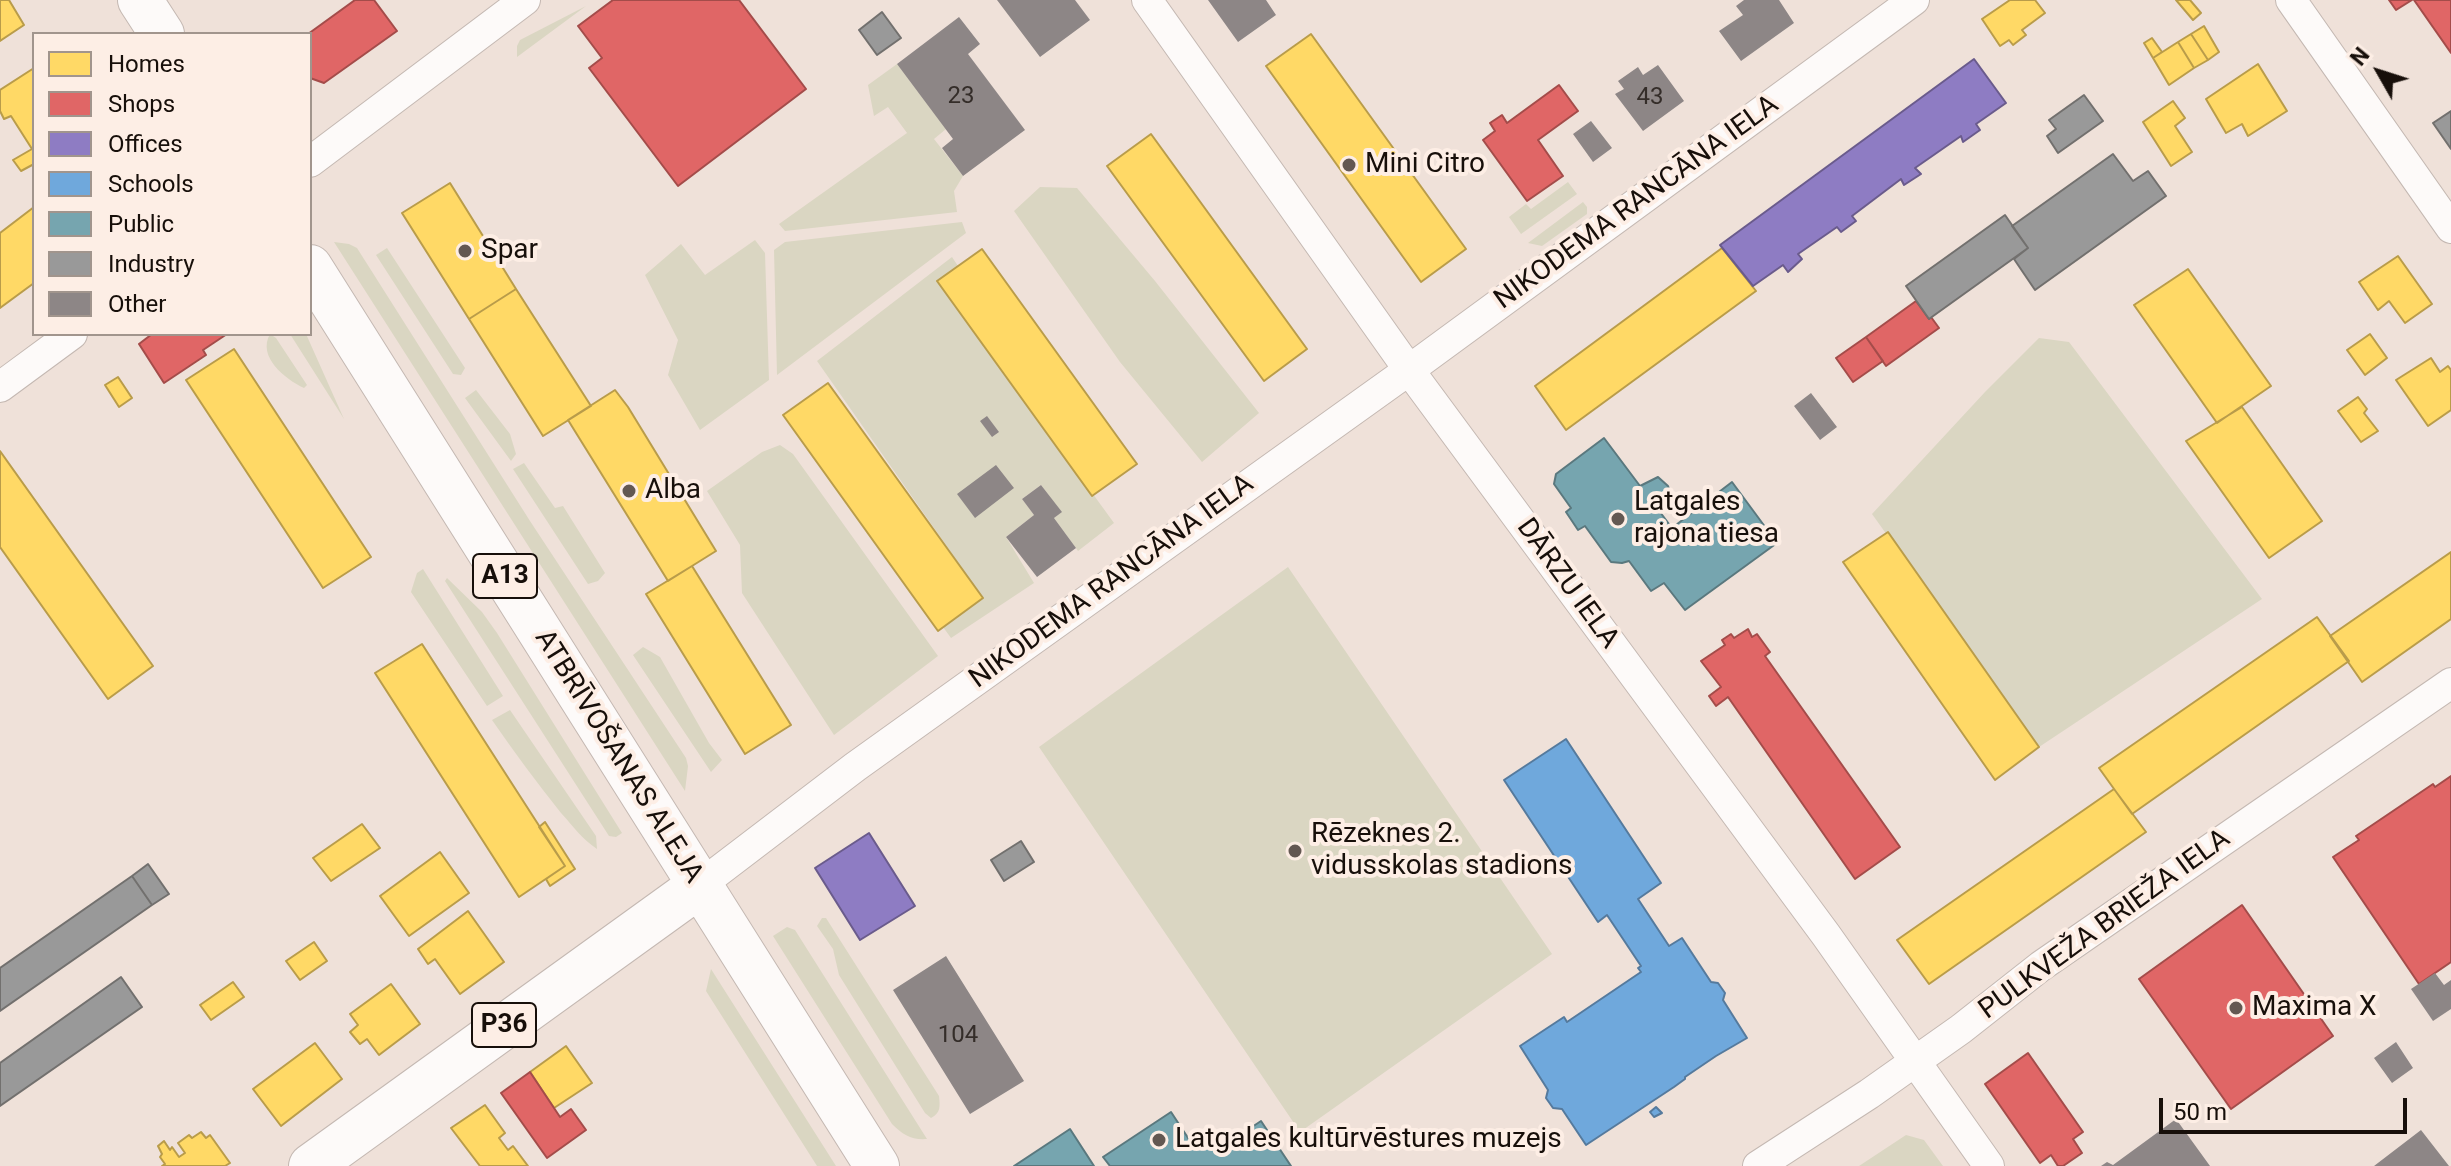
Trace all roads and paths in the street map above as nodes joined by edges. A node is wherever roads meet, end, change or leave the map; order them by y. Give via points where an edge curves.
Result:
1 (140, 0) edge
2 (525, 0) edge
3 (1147, 0) edge
4 (1914, 0) edge
5 (2291, 0) edge
6 (161, 32) edge
7 (312, 160) edge
8 (2451, 228) edge
9 (312, 270) edge
10 (69, 336) edge
11 (1409, 370) junction
12 (0, 387) edge
13 (2451, 683) edge
14 (699, 886) junction
15 (1915, 1062) junction
16 (311, 1166) edge
17 (877, 1166) edge
18 (1758, 1166) edge
19 (1989, 1166) edge

1 - 6 main road
2 - 7 street
3 - 11 street, DĀRZU IELA
4 - 11 street, NIKODEMA RANCĀNA IELA
5 - 8 street
9 - 14 main road, ATBRĪVOŠANAS ALEJA / A13
10 - 12 street
11 - 14 street, NIKODEMA RANCĀNA IELA via 867,758
11 - 15 street, DĀRZU IELA
13 - 15 street, PULKVEŽA BRIEŽA IELA via 2041,966
14 - 16 main road, NIKODEMA RANCĀNA IELA / P36
14 - 17 main road, ATBRĪVOŠANAS ALEJA / A13
15 - 18 street, PULKVEŽA BRIEŽA IELA
15 - 19 street, DĀRZU IELA

